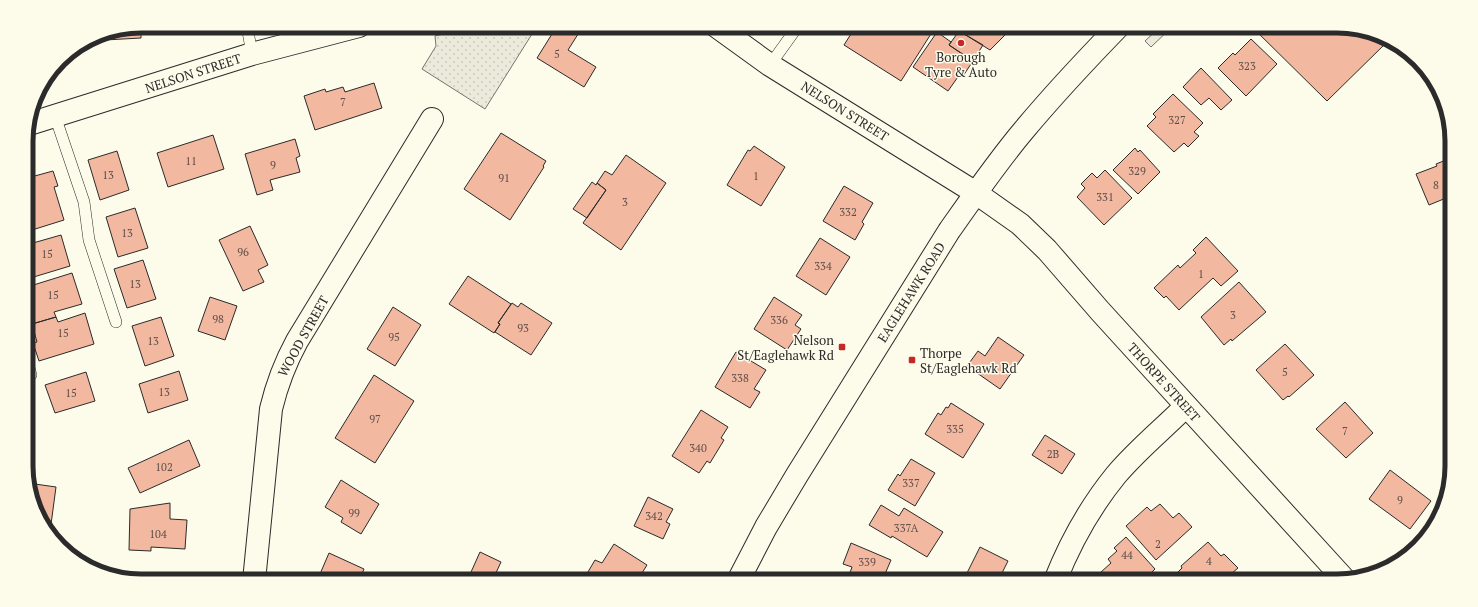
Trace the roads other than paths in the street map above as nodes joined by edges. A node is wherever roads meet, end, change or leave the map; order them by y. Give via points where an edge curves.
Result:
1 (248, 33) edge
2 (332, 33) edge
3 (726, 33) edge
4 (793, 33) edge
5 (1113, 33) edge
6 (252, 54) junction
7 (770, 65) junction
8 (55, 116) junction
9 (432, 119) dead end
10 (35, 122) edge
11 (976, 193) junction
12 (116, 322) dead end
13 (1186, 406) junction
14 (255, 574) edge
15 (742, 574) edge
16 (1058, 574) edge
17 (1340, 574) edge

1 - 6 lane
2 - 6 street, NELSON STREET
3 - 7 street, NELSON STREET
4 - 7 lane
5 - 11 street, EAGLEHAWK ROAD via 1036,116
6 - 8 street, NELSON STREET
7 - 11 street, NELSON STREET
8 - 10 street, NELSON STREET
8 - 12 lane via 84,202 89,240
9 - 14 street, WOOD STREET via 286,361 271,409
11 - 13 street, THORPE STREET via 1032,234
11 - 15 street, EAGLEHAWK ROAD via 934,255 796,475
13 - 16 street via 1130,460 1099,498 1073,541
13 - 17 street, THORPE STREET

